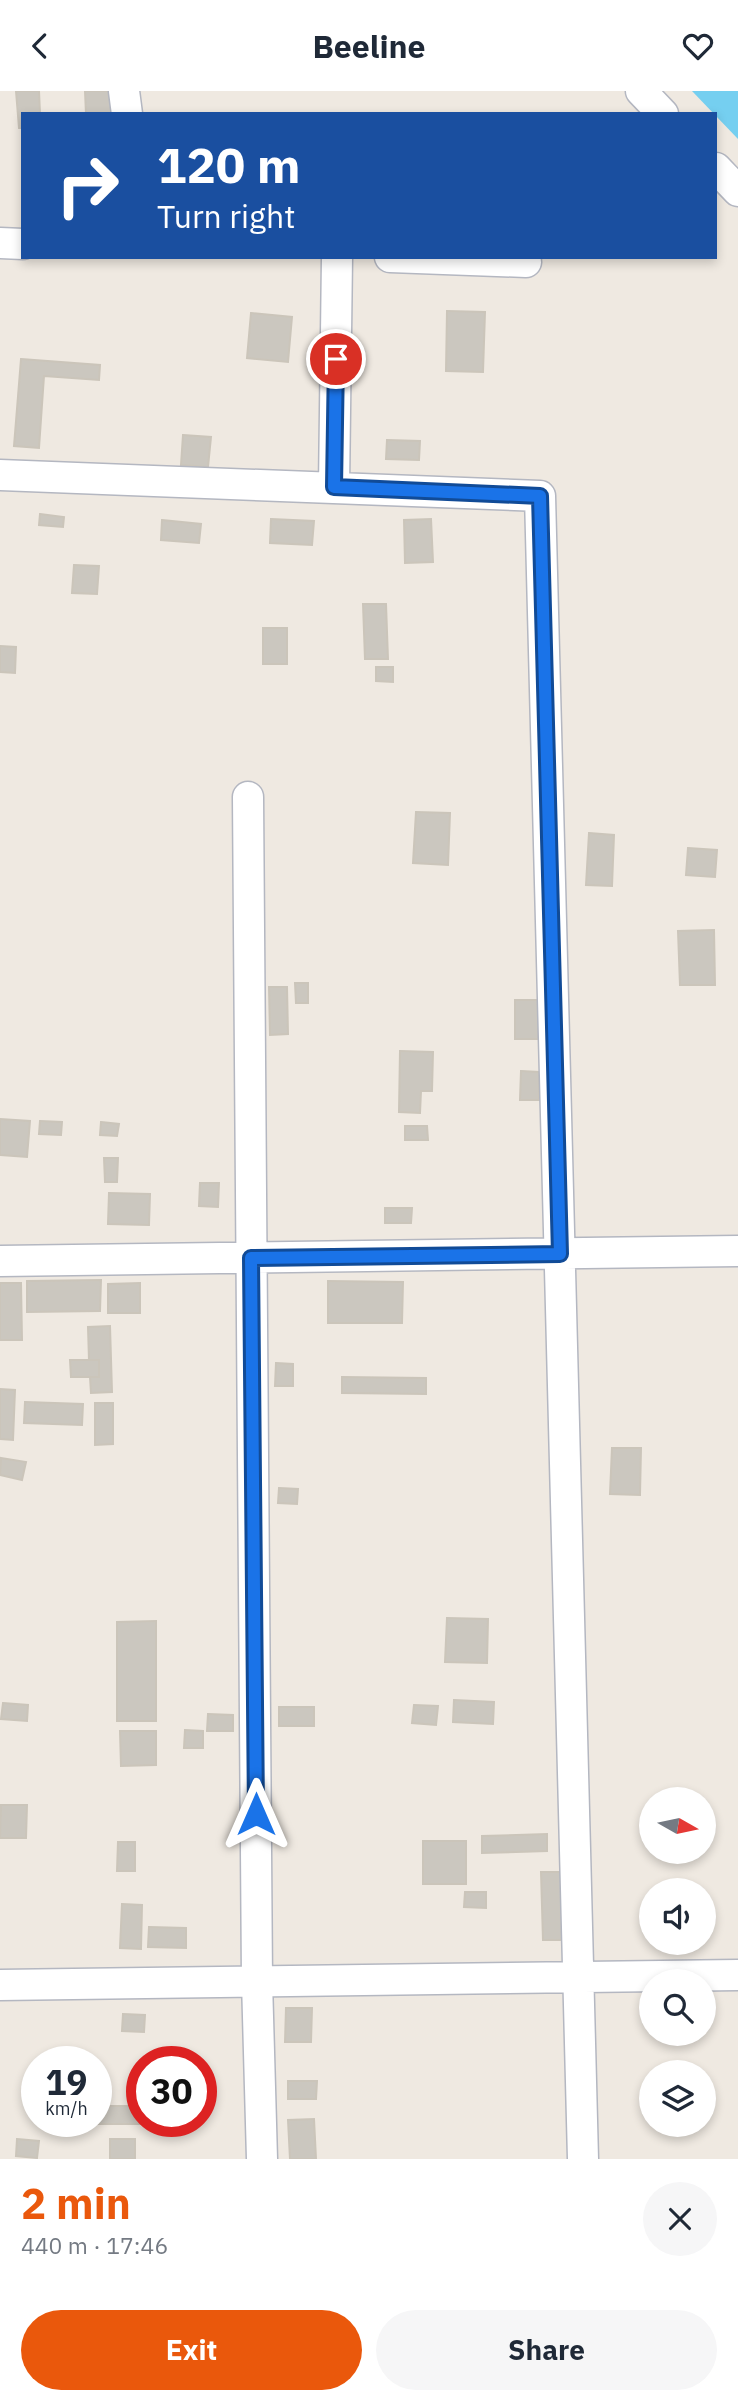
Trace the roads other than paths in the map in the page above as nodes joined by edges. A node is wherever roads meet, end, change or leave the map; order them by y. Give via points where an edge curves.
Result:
1 (124, 91) edge
2 (642, 91) edge
3 (127, 112) edge
4 (661, 112) edge
5 (717, 169) edge
6 (738, 191) edge
7 (0, 243) edge
8 (21, 244) edge
9 (337, 259) edge
10 (444, 259) edge
11 (526, 262) dead end
12 (0, 475) edge
13 (334, 487) junction
14 (248, 797) dead end
15 (738, 1251) edge
16 (560, 1254) junction
17 (251, 1258) junction
18 (0, 1261) edge
19 (738, 1975) edge
20 (578, 1977) junction
21 (257, 1982) junction
22 (0, 1985) edge
23 (262, 2159) edge
24 (583, 2159) edge

1 - 3 street
2 - 4 street
5 - 6 street
7 - 8 street
9 - 13 street
10 - 11 street
12 - 13 street
13 - 16 street via 540,496
14 - 17 street
15 - 16 street
16 - 17 street
16 - 20 street
17 - 18 street
17 - 21 street
19 - 20 street
20 - 21 street
20 - 24 street
21 - 22 street
21 - 23 street

